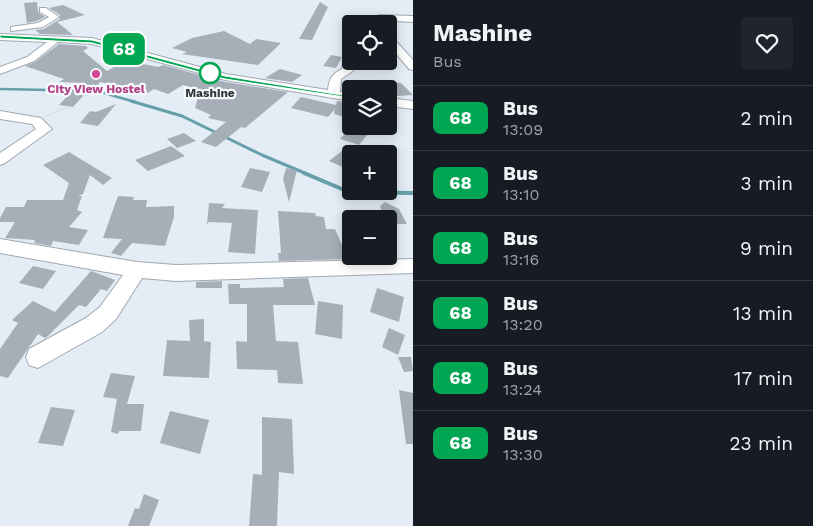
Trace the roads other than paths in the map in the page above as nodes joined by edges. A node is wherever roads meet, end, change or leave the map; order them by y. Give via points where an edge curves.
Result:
1 (43, 10) dead end
2 (397, 18) edge
3 (413, 19) edge
4 (0, 32) edge
5 (0, 37) edge
6 (56, 39) junction
7 (397, 48) edge
8 (413, 67) edge
9 (346, 70) edge
10 (0, 71) edge
11 (334, 94) junction
12 (342, 95) edge
13 (397, 103) edge
14 (413, 106) edge
15 (0, 115) edge
16 (0, 160) edge
17 (0, 246) edge
18 (413, 266) edge
19 (137, 270) junction
20 (38, 357) dead end

1 - 4 street via 55,17 40,25
2 - 3 street
5 - 6 street
6 - 10 street via 24,63
6 - 11 street via 92,41 225,77
7 - 8 street
9 - 11 street via 334,78
11 - 12 street
13 - 14 street
15 - 16 street via 36,121 44,127 44,131
17 - 19 street
18 - 19 street via 195,273
19 - 20 street via 108,313 94,325

